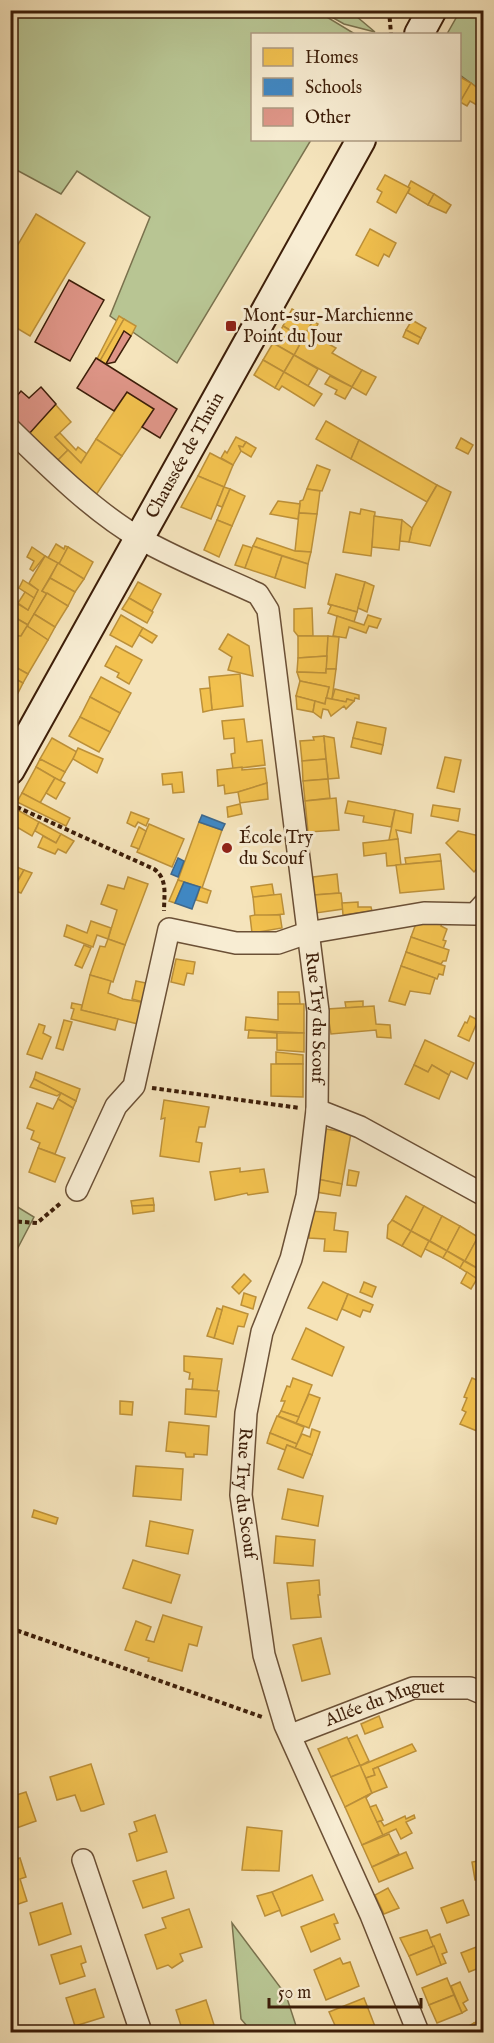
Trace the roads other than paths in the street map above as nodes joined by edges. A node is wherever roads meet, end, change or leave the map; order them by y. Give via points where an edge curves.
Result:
1 (432, 10) edge
2 (419, 33) edge
3 (360, 141) edge
4 (10, 429) edge
5 (140, 538) junction
6 (10, 770) edge
7 (483, 904) edge
8 (307, 933) junction
9 (317, 1110) junction
10 (77, 1190) road end
11 (483, 1195) edge
12 (483, 1694) edge
13 (288, 1730) junction
14 (83, 1860) dead end
15 (141, 2032) edge
16 (418, 2032) edge

1 - 2 main road
3 - 5 main road, Chaussée de Thuin
4 - 5 street, Rue Try du Scouf via 51,469
5 - 6 main road, Chaussée de Thuin
5 - 8 street, Rue Try du Scouf via 258,594 268,610
7 - 8 street, Rue Try du Scouf via 475,914 424,913
8 - 9 street, Rue Try du Scouf via 318,1011
8 - 10 street, Rue Try du Scouf via 278,943 236,943 169,929 134,1086 116,1106
9 - 11 street via 360,1126
9 - 13 street, Rue Try du Scouf via 307,1196 291,1259 262,1332 248,1401 241,1495 264,1655
12 - 13 street, Allée du Muguet via 470,1688 413,1688
13 - 16 street, Rue Try du Scouf via 371,1915
14 - 15 street

